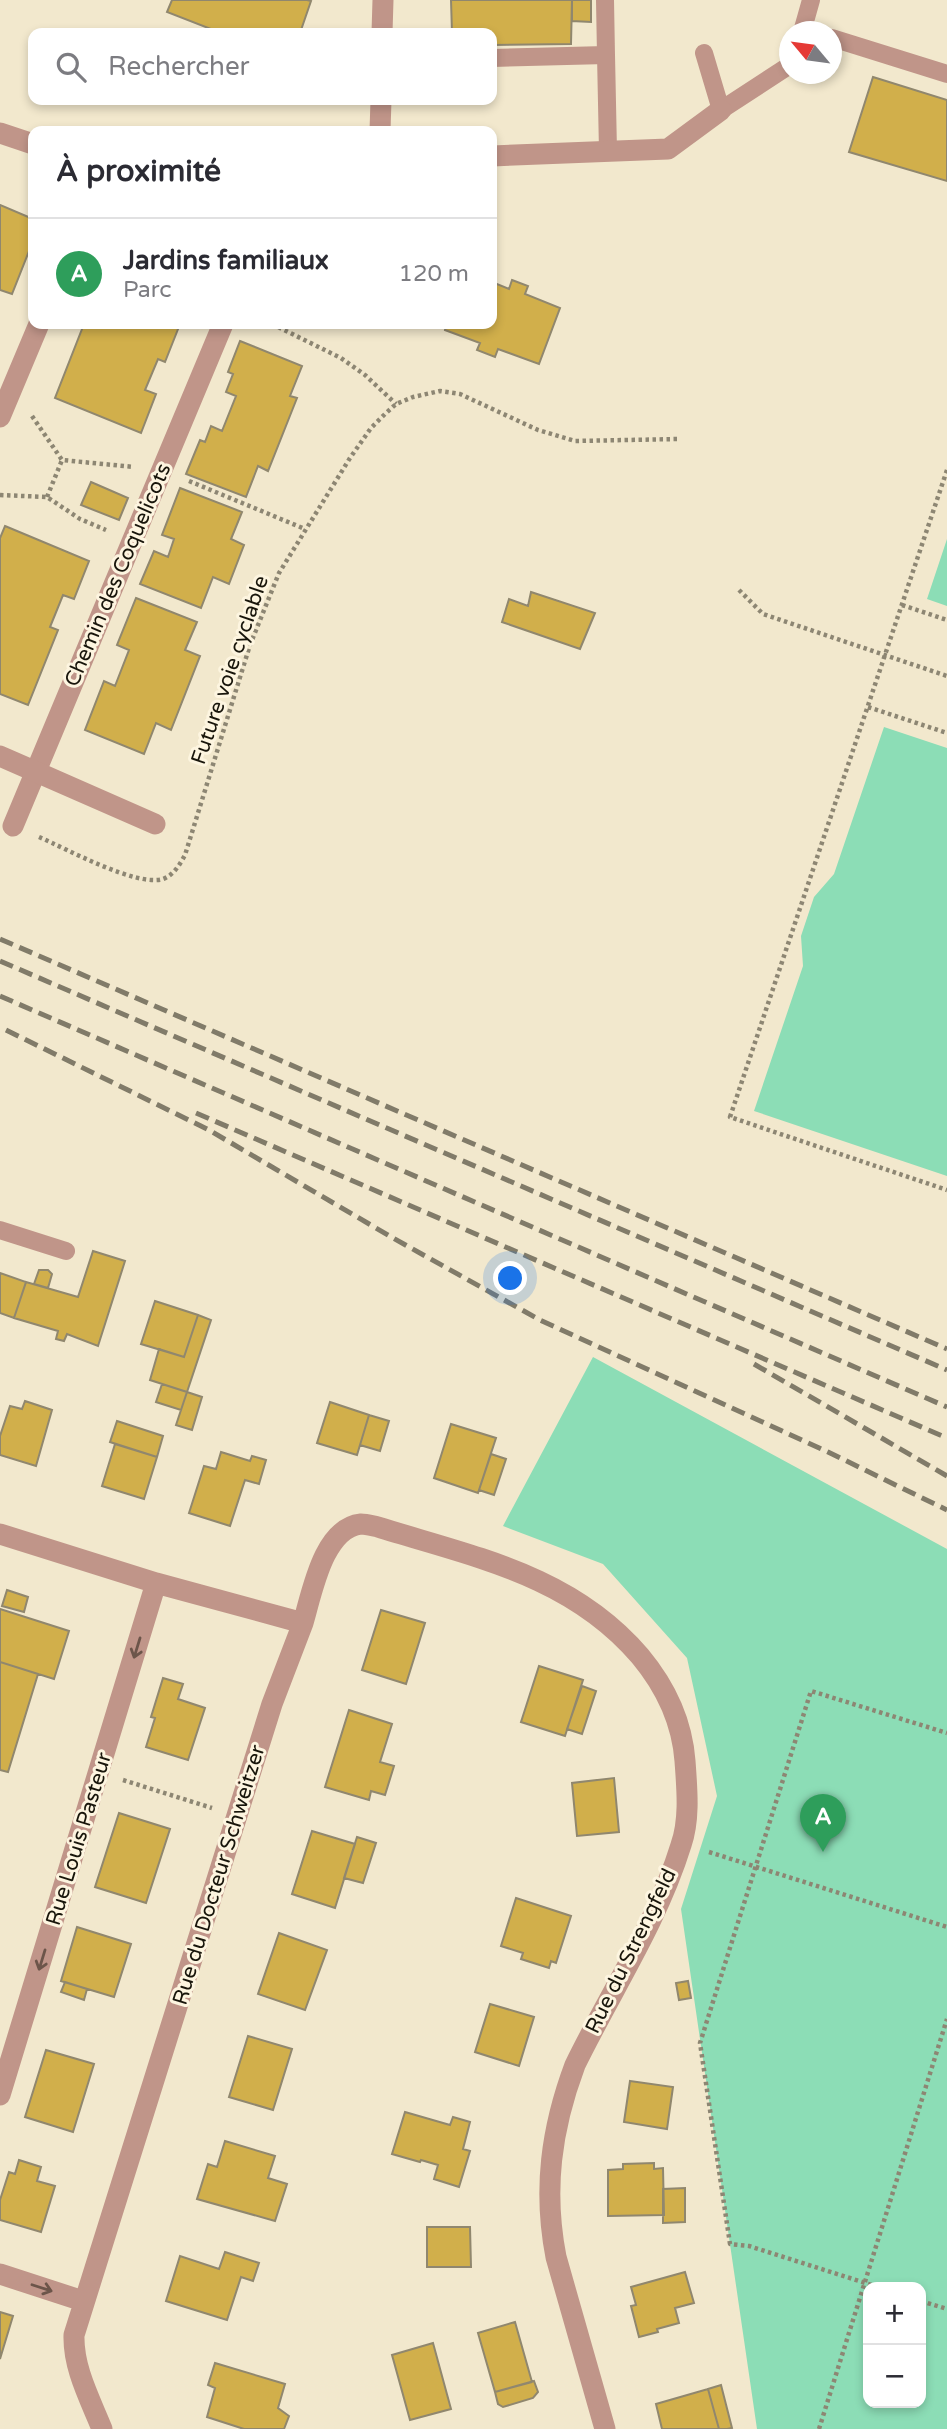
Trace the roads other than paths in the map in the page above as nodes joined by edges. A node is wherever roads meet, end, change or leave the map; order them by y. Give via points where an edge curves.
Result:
1 (383, 0) edge
2 (605, 0) edge
3 (811, 0) edge
4 (807, 21) edge
5 (382, 28) edge
6 (842, 41) edge
7 (704, 52) dead end
8 (606, 55) junction
9 (497, 58) edge
10 (779, 72) edge
11 (947, 74) edge
12 (381, 105) edge
13 (721, 110) junction
14 (380, 126) edge
15 (0, 133) edge
16 (28, 142) edge
17 (608, 151) junction
18 (497, 156) edge
19 (37, 329) edge
20 (221, 329) edge
21 (0, 417) edge
22 (0, 756) edge
23 (36, 771) junction
24 (155, 824) dead end
25 (13, 826) road end
26 (0, 1230) edge
27 (66, 1251) dead end
28 (0, 1534) edge
29 (156, 1583) junction
30 (303, 1623) junction
31 (0, 2095) edge
32 (0, 2274) edge
33 (83, 2301) junction
34 (102, 2429) edge
35 (605, 2429) edge

1 - 5 street
2 - 8 lane
3 - 4 lane
6 - 11 lane
7 - 13 lane
8 - 9 lane
8 - 17 lane
10 - 13 lane
12 - 14 street
13 - 17 street via 668,149
15 - 16 street
17 - 18 street
19 - 21 street
20 - 23 street, Chemin des Coquelicots
22 - 23 street
23 - 24 street
23 - 25 street, Chemin des Coquelicots
26 - 27 lane
28 - 29 street
29 - 30 street
29 -> 31 street, Rue Louis Pasteur
30 - 33 street, Rue du Docteur Schweitzer via 272,1704
30 - 35 street, Rue du Strengfeld via 327,1551 336,1538 362,1524 378,1527 523,1573 583,1604 648,1666 677,1717 687,1786 682,1843 666,1887 575,2065 551,2160 548,2197 556,2257
32 -> 33 street
33 - 34 street, Rue du Docteur Schweitzer via 74,2351

